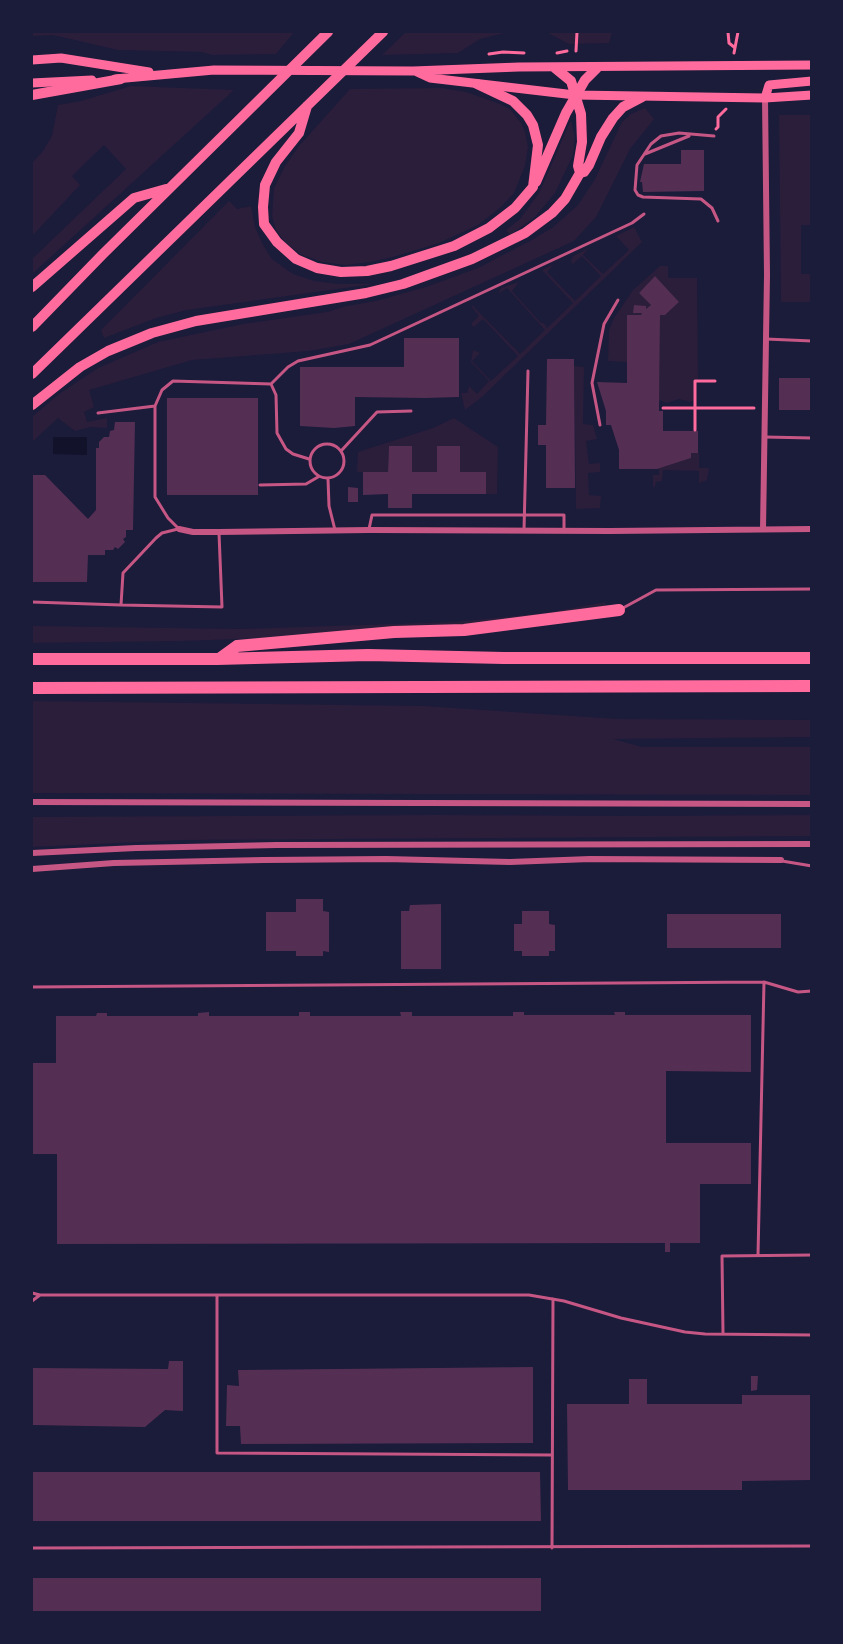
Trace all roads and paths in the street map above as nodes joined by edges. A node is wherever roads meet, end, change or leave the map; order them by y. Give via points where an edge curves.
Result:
1 (328, 32) edge
2 (383, 32) edge
3 (577, 32) edge
4 (728, 32) edge
5 (738, 32) edge
6 (734, 47) junction
7 (576, 51) dead end
8 (734, 55) dead end
9 (32, 60) edge
10 (812, 65) edge
11 (555, 68) junction
12 (597, 68) junction
13 (413, 70) junction
14 (160, 74) junction
15 (121, 79) junction
16 (812, 81) edge
17 (32, 83) edge
18 (477, 84) junction
19 (32, 95) edge
20 (575, 95) junction
21 (812, 95) edge
22 (642, 97) junction
23 (765, 98) junction
24 (307, 106) junction
25 (729, 106) dead end
26 (718, 125) dead end
27 (690, 135) junction
28 (714, 136) dead end
29 (642, 155) junction
30 (580, 173) junction
31 (533, 187) junction
32 (169, 189) junction
33 (644, 214) dead end
34 (718, 221) dead end
35 (32, 287) edge
36 (618, 300) dead end
37 (32, 327) edge
38 (766, 339) junction
39 (812, 341) edge
40 (528, 371) dead end
41 (32, 374) edge
42 (715, 381) dead end
43 (271, 384) junction
44 (32, 405) edge
45 (155, 406) junction
46 (663, 408) dead end
47 (765, 408) junction
48 (411, 411) dead end
49 (98, 413) dead end
50 (600, 425) dead end
51 (695, 430) dead end
52 (765, 437) junction
53 (812, 438) edge
54 (341, 451) junction
55 (309, 459) junction
56 (318, 477) junction
57 (328, 478) junction
58 (260, 485) dead end
59 (524, 515) junction
60 (179, 529) junction
61 (763, 529) junction
62 (812, 529) edge
63 (335, 530) junction
64 (369, 530) junction
65 (525, 530) junction
66 (564, 530) junction
67 (219, 532) junction
68 (812, 590) edge
69 (32, 602) edge
70 (121, 605) junction
71 (619, 610) joint
72 (812, 658) edge
73 (32, 659) edge
74 (218, 659) junction
75 (812, 686) edge
76 (32, 688) edge
77 (32, 802) edge
78 (812, 804) edge
79 (812, 844) edge
80 (32, 853) edge
81 (781, 860) joint
82 (812, 866) edge
83 (32, 868) edge
84 (764, 982) junction
85 (32, 987) edge
86 (812, 991) edge
87 (812, 1255) edge
88 (758, 1256) junction
89 (32, 1293) edge
90 (217, 1294) junction
91 (40, 1295) junction
92 (553, 1299) junction
93 (32, 1301) edge
94 (723, 1334) junction
95 (812, 1335) edge
96 (552, 1455) junction
97 (812, 1546) edge
98 (32, 1548) edge
99 (552, 1548) junction

1 - 32 highway
2 - 24 highway
3 - 7 path
4 - 6 path via 729,43
5 - 6 path
6 - 8 path
9 - 14 main road via 62,58
10 - 12 main road
11 - 12 main road
11 - 13 main road
11 - 20 highway via 571,81
12 - 20 highway
13 - 14 main road via 214,70
13 - 18 main road via 430,78
14 - 15 main road
15 - 17 main road
15 - 19 highway
16 - 23 main road via 769,85
18 - 20 main road
18 - 31 highway via 513,101 527,115 538,145
20 - 22 main road
20 - 30 highway via 582,123
20 - 31 highway
21 - 23 main road
22 - 23 main road
22 - 30 highway via 613,118 589,165
23 - 38 street
24 - 31 highway via 299,133 276,162 265,185 264,224 296,260 317,268 340,272 367,270 454,246 498,222
24 - 41 highway
25 - 26 path via 718,117
27 - 28 lane
27 - 29 lane
27 - 29 lane via 660,136
29 - 34 lane via 636,165 638,195 701,199 712,208
30 - 44 highway via 565,199 545,219 472,259 366,293 196,321 152,333 80,367
32 - 35 highway via 134,198
32 - 37 highway
33 - 43 lane via 370,345 298,361
36 - 50 lane via 604,324 592,383
38 - 39 lane
38 - 47 street
40 - 59 lane
42 - 51 path via 696,381
43 - 45 lane via 173,381 162,390
43 - 55 lane via 276,395 277,433 293,454
45 - 49 lane
45 - 60 lane via 155,497
46 - 47 path
47 - 52 street
48 - 54 lane via 377,412
52 - 53 lane
52 - 61 street
54 - 55 lane via 322,445 316,447
54 - 57 lane via 342,470
55 - 56 lane
56 - 57 lane
56 - 58 lane via 306,484
57 - 63 lane
59 - 64 lane via 372,514
59 - 65 lane
59 - 66 lane via 564,515
60 - 67 street
60 - 70 lane via 162,533 123,573
61 - 62 street
61 - 66 street
63 - 64 street
63 - 67 street
64 - 65 street
65 - 66 street
67 - 70 lane via 222,607
68 - 71 lane via 656,590
69 - 70 lane
71 - 74 highway via 464,630 237,646
72 - 74 highway via 368,655
73 - 74 highway
75 - 76 highway
77 - 78 street
79 - 80 street via 276,845
81 - 82 lane
81 - 83 street via 275,860
84 - 85 lane
84 - 86 lane via 798,992
84 - 88 lane
87 - 88 lane
88 - 94 lane via 722,1256
89 - 91 lane
90 - 91 lane
90 - 92 lane via 529,1295
90 - 96 lane via 217,1453
91 - 93 lane
92 - 94 lane via 665,1329
92 - 96 lane
94 - 95 lane
96 - 99 lane
97 - 99 lane
98 - 99 lane

